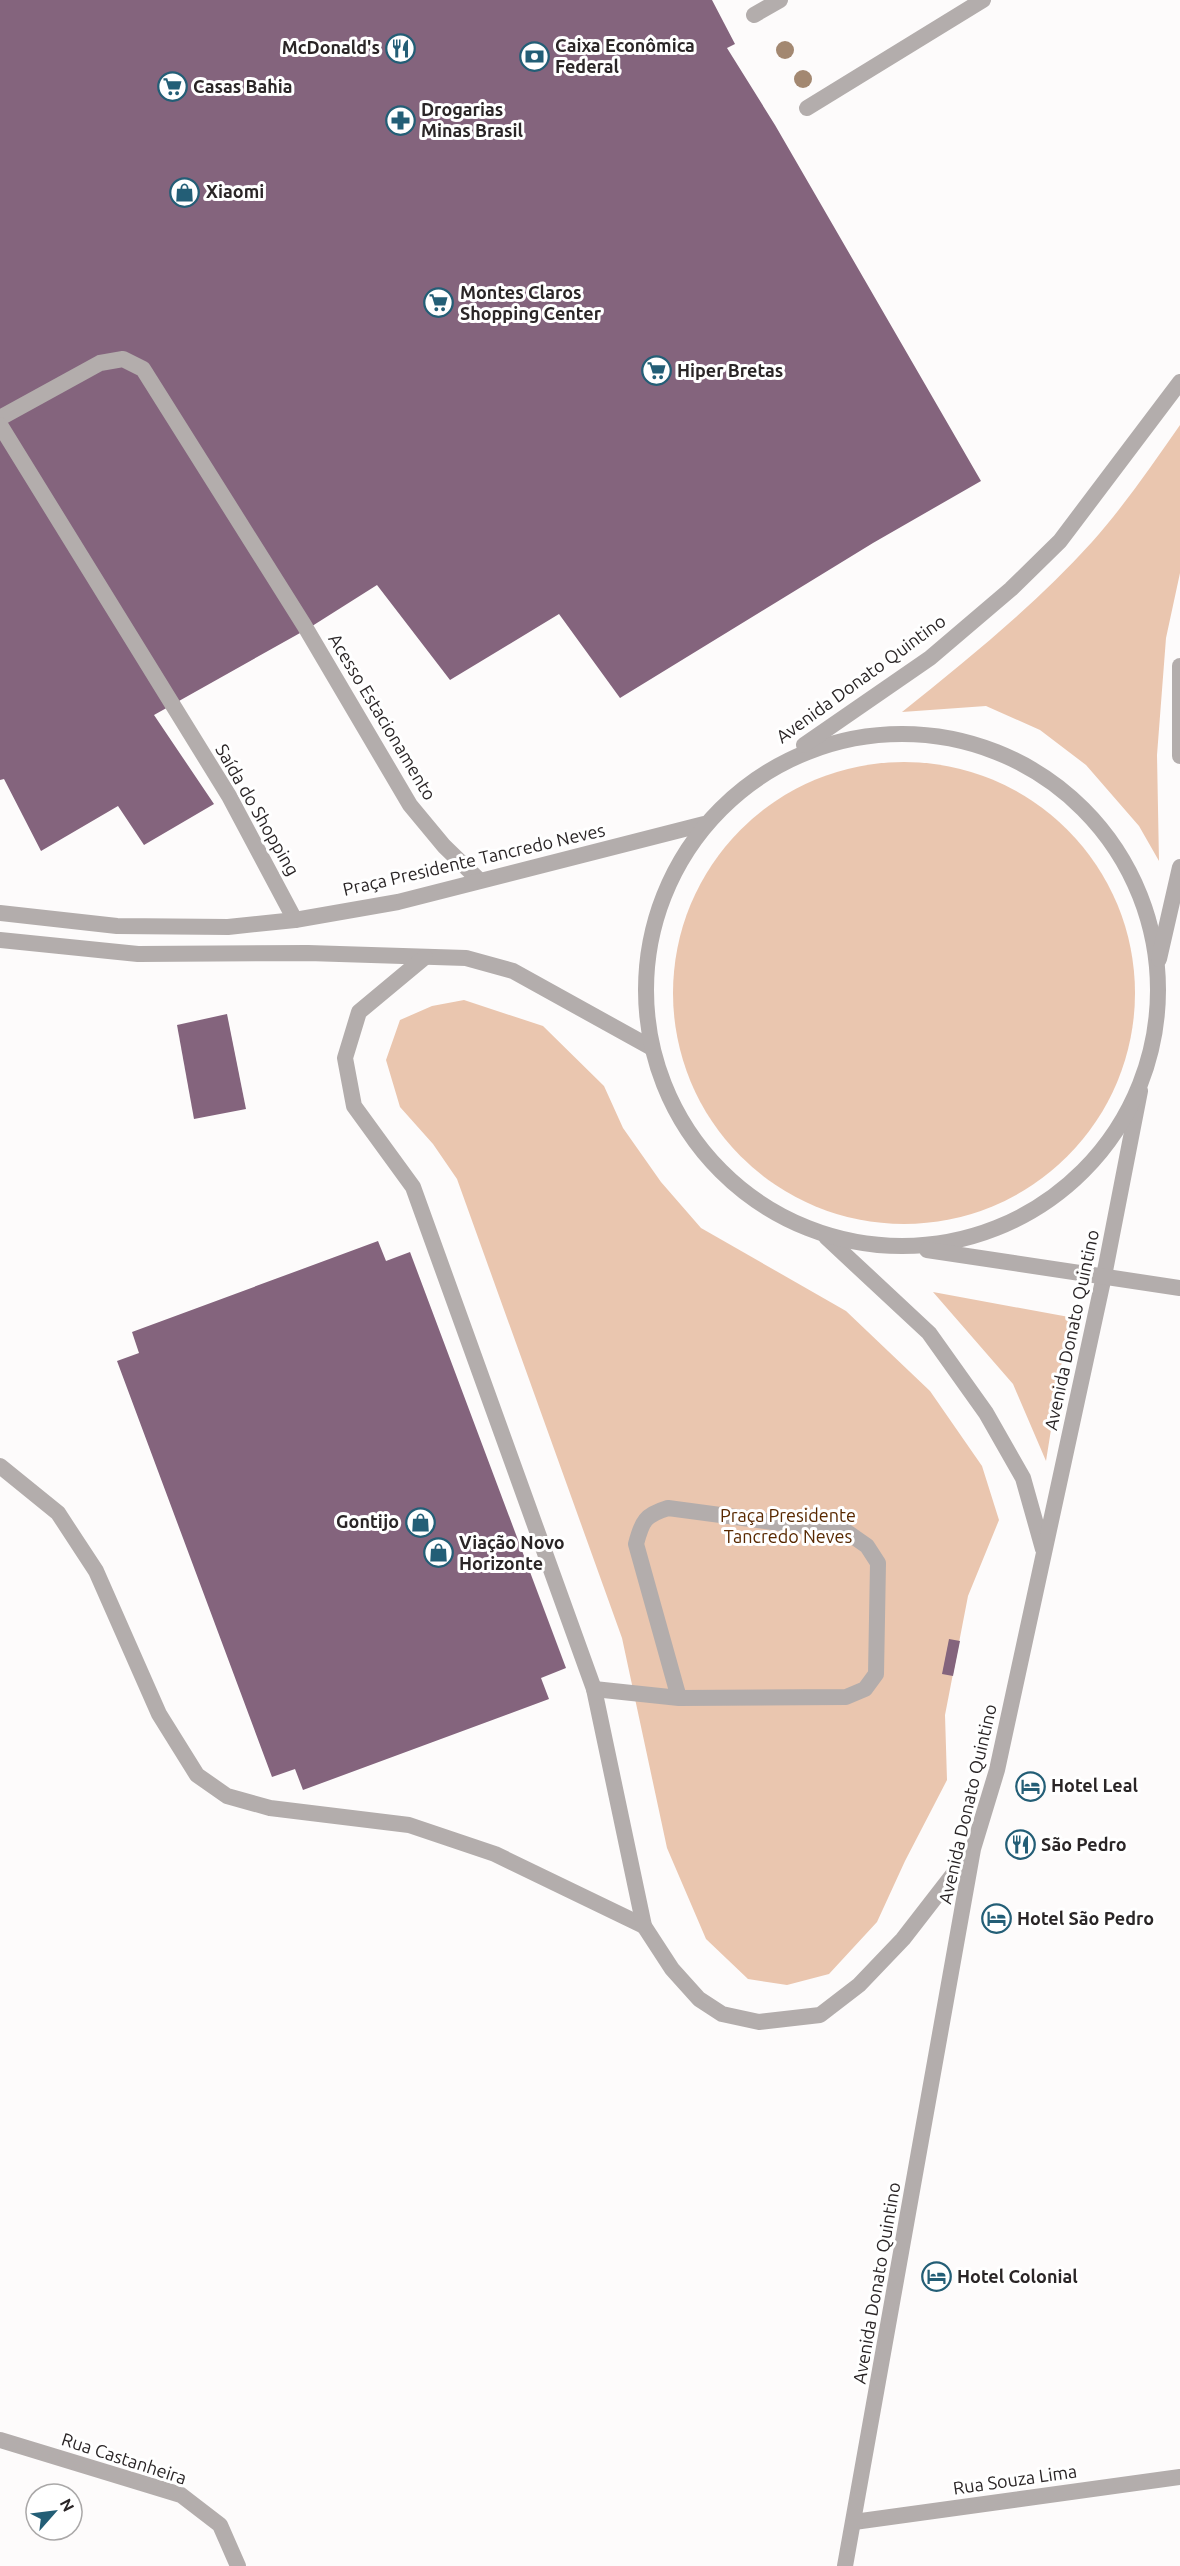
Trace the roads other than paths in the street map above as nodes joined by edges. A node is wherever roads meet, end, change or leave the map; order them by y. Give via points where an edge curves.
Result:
1 (780, 0) edge
2 (983, 0) edge
3 (754, 15) dead end
4 (807, 108) dead end
5 (1180, 382) edge
6 (0, 418) edge
7 (0, 425) edge
8 (1180, 666) edge
9 (1180, 756) edge
10 (777, 764) junction
11 (704, 824) junction
12 (1180, 867) edge
13 (479, 880) junction
14 (0, 913) edge
15 (296, 920) junction
16 (0, 940) edge
17 (424, 957) junction
18 (1158, 963) junction
19 (652, 1048) junction
20 (1140, 1091) junction
21 (826, 1237) junction
22 (918, 1249) junction
23 (1104, 1276) junction
24 (1180, 1288) edge
25 (0, 1466) edge
26 (1044, 1552) junction
27 (594, 1689) junction
28 (679, 1698) junction
29 (973, 1849) junction
30 (644, 1926) junction
31 (0, 2440) edge
32 (1180, 2477) edge
33 (854, 2522) junction
34 (238, 2566) edge
35 (845, 2566) edge

1 - 3 street
2 - 4 street
5 - 10 street, Avenida Donato Quintino via 1060,541 1011,589 930,658
6 - 13 street, Acesso Estacionamento via 100,363 123,359 143,369 304,625 410,805
7 - 15 street, Saída do Shopping via 229,796
8 - 9 street
10 - 11 street, Praça Presidente Tancredo Neves
10 - 18 street, Praça Presidente Tancredo Neves via 829,742 884,732 940,735 1020,761 1088,812 1135,882
11 - 13 street, Praça Presidente Tancredo Neves
11 - 19 street, Praça Presidente Tancredo Neves via 664,892 646,969
12 - 18 street
13 - 15 street, Praça Presidente Tancredo Neves via 398,902
14 - 15 street, Praça Presidente Tancredo Neves via 117,926 228,927
16 - 17 street via 138,954
17 - 19 street via 466,958 513,971
17 - 27 street via 359,1012 345,1058 354,1106 413,1187
18 - 20 street, Praça Presidente Tancredo Neves via 1157,1028
19 - 21 street, Praça Presidente Tancredo Neves via 686,1130 714,1165 747,1195 787,1221
20 - 22 street, Praça Presidente Tancredo Neves via 1088,1171 1010,1226
20 - 23 street, Avenida Donato Quintino
21 - 22 street, Praça Presidente Tancredo Neves
21 - 26 street, Praça Presidente Tancredo Neves via 929,1333 986,1413 1023,1478
22 - 23 street
23 - 24 street
23 - 26 street, Avenida Donato Quintino
25 - 30 street via 58,1514 96,1571 159,1714 197,1775 227,1796 270,1808 410,1826 495,1854
26 - 29 street, Avenida Donato Quintino via 997,1770
27 - 28 street
27 - 30 street
28 - 28 street via 636,1544 641,1524 654,1512 668,1508 847,1532 867,1546 878,1563 878,1574 876,1674 865,1689 846,1697
29 - 30 street via 903,1939 859,1985 820,2014 759,2022 722,2014 699,1999 672,1969
29 - 33 street, Avenida Donato Quintino
31 - 34 street, Rua Castanheira via 181,2495 220,2525
32 - 33 street, Rua Souza Lima
33 - 35 street, Avenida Donato Quintino

